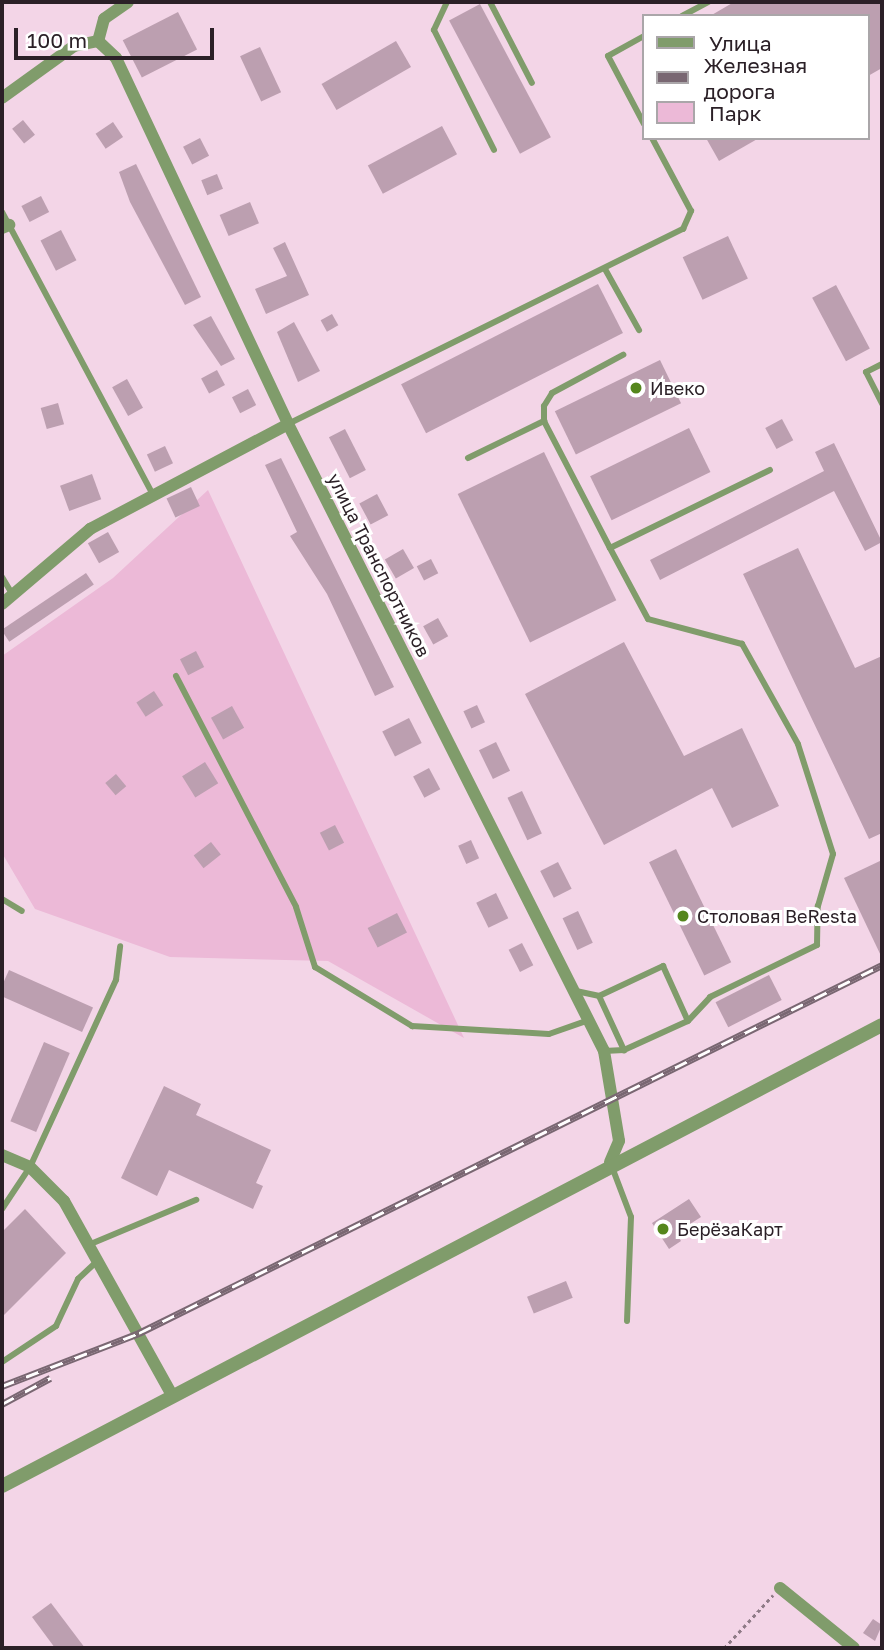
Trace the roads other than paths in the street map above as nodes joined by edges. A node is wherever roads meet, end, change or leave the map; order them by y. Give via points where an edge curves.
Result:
1 (447, 2) edge
2 (490, 2) edge
3 (708, 2) edge
4 (123, 3) edge
5 (686, 14) edge
6 (642, 37) edge
7 (98, 41) junction
8 (532, 83) dead end
9 (2, 98) edge
10 (642, 120) edge
11 (653, 140) edge
12 (494, 150) dead end
13 (2, 212) edge
14 (5, 226) edge
15 (605, 269) junction
16 (639, 330) dead end
17 (623, 355) dead end
18 (882, 363) edge
19 (882, 404) edge
20 (544, 421) junction
21 (288, 424) junction
22 (468, 458) dead end
23 (770, 470) dead end
24 (153, 495) junction
25 (610, 548) junction
26 (2, 577) edge
27 (13, 595) junction
28 (2, 604) edge
29 (176, 676) dead end
30 (2, 898) edge
31 (22, 911) dead end
32 (120, 946) dead end
33 (576, 991) junction
34 (599, 996) junction
35 (590, 1020) junction
36 (688, 1021) junction
37 (882, 1025) edge
38 (604, 1051) junction
39 (624, 1051) junction
40 (2, 1155) edge
41 (610, 1162) junction
42 (30, 1167) junction
43 (196, 1200) dead end
44 (2, 1209) edge
45 (93, 1242) junction
46 (101, 1257) junction
47 (627, 1321) dead end
48 (2, 1363) edge
49 (171, 1393) junction
50 (2, 1486) edge
51 (780, 1588) road end
52 (854, 1648) edge

1 - 12 lane via 434,30
2 - 8 lane
3 - 5 lane
4 - 7 street via 104,19
6 - 10 lane via 608,56
7 - 9 street via 74,46
7 - 21 street, улица Транспортников via 116,58
11 - 15 lane via 691,211 683,229
13 - 14 lane
14 - 24 lane
15 - 16 lane
15 - 21 lane
17 - 20 lane via 552,393
18 - 19 lane via 866,372
20 - 22 lane
20 - 25 lane
21 - 24 street
21 - 33 street, улица Транспортников
23 - 25 lane
24 - 27 street via 90,529
25 - 36 lane via 648,619 742,644 797,744 833,854 818,906 817,945 710,996
26 - 27 lane
27 - 28 street
29 - 35 lane via 296,906 315,967 412,1026 549,1034
30 - 31 lane
32 - 42 lane via 116,980
33 - 34 lane
33 - 35 street, улица Транспортников
34 - 36 lane via 663,966
34 - 39 lane
35 - 38 street, улица Транспортников
36 - 39 lane
37 - 41 street
38 - 39 lane
38 - 41 street, улица Транспортников via 619,1141
40 - 42 street
41 - 47 lane via 631,1217
41 - 49 street
42 - 44 lane
42 - 45 street
43 - 45 lane
45 - 46 street
46 - 48 lane via 78,1279 56,1326
46 - 49 street
49 - 50 street
51 - 52 street

